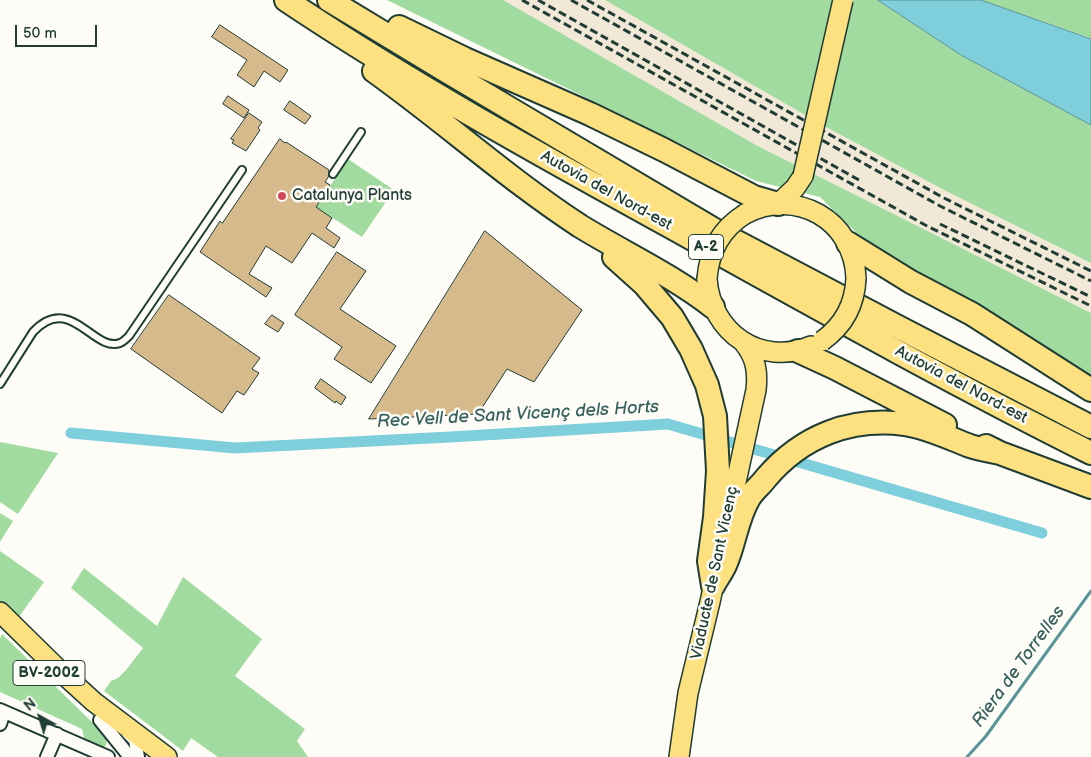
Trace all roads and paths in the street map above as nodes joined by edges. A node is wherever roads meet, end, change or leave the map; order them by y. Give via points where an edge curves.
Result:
1 (286, 0) edge
2 (329, 0) edge
3 (352, 0) edge
4 (843, 0) edge
5 (328, 28) junction
6 (361, 132) dead end
7 (242, 170) dead end
8 (333, 174) dead end
9 (803, 176) junction
10 (778, 204) junction
11 (815, 212) junction
12 (581, 226) junction
13 (848, 244) junction
14 (713, 307) junction
15 (744, 343) junction
16 (792, 352) junction
17 (0, 384) edge
18 (756, 390) junction
19 (1091, 390) edge
20 (1091, 426) edge
21 (1000, 453) junction
22 (1091, 453) edge
23 (727, 474) junction
24 (1091, 488) edge
25 (713, 586) junction
26 (0, 612) edge
27 (0, 624) edge
28 (1, 715) edge
29 (105, 718) junction
30 (57, 734) junction
31 (113, 735) junction
32 (104, 755) edge
33 (139, 755) edge
34 (48, 757) edge
35 (167, 757) edge
36 (679, 757) edge

1 - 5 highway, Autovia del Nord-est / A-2
2 - 20 highway, Autovia del Nord-est / A-2 via 718,232
3 - 10 highway via 411,34 590,114 754,197
4 - 9 main road, bridge
5 - 12 highway via 339,46
5 - 22 highway, Autovia del Nord-est / A-2 via 557,164 880,343
6 - 8 lane
7 - 17 lane via 129,336 120,343 112,344 70,320 51,319 33,332
9 - 10 main road
9 - 11 main road
10 - 11 main road, Viaducte de Sant Vicenç
10 - 14 main road, Viaducte de Sant Vicenç, bridge via 745,214 729,226 717,242 707,279
11 - 13 main road, Viaducte de Sant Vicenç via 834,225
12 - 14 highway via 682,285
12 - 23 highway via 644,284 672,317 691,349 707,385
13 - 16 main road, Viaducte de Sant Vicenç, bridge via 856,278 852,303 845,318 822,341
13 - 19 highway via 972,314
14 - 15 main road, Viaducte de Sant Vicenç via 729,331
15 - 16 main road, Viaducte de Sant Vicenç via 764,351
15 - 18 main road, Viaducte de Sant Vicenç via 755,359
16 - 18 main road, Viaducte de Sant Vicenç via 770,368
16 - 21 highway via 835,368
18 - 23 main road, Viaducte de Sant Vicenç via 748,424
21 - 24 highway
21 - 25 highway via 906,424 873,422 837,428 818,436 793,452 750,496 726,563
23 - 25 highway via 715,517 709,560
25 - 36 main road, Viaducte de Sant Vicenç via 688,693
26 - 29 main road, BV-2002
27 - 29 main road, BV-2002 via 65,690
28 - 30 street
29 - 31 street, BV-2002
29 - 33 main road, BV-2002
29 - 35 main road, BV-2002
30 - 32 street
30 - 34 street
31 - 32 street via 110,748
31 - 33 street, BV-2002

